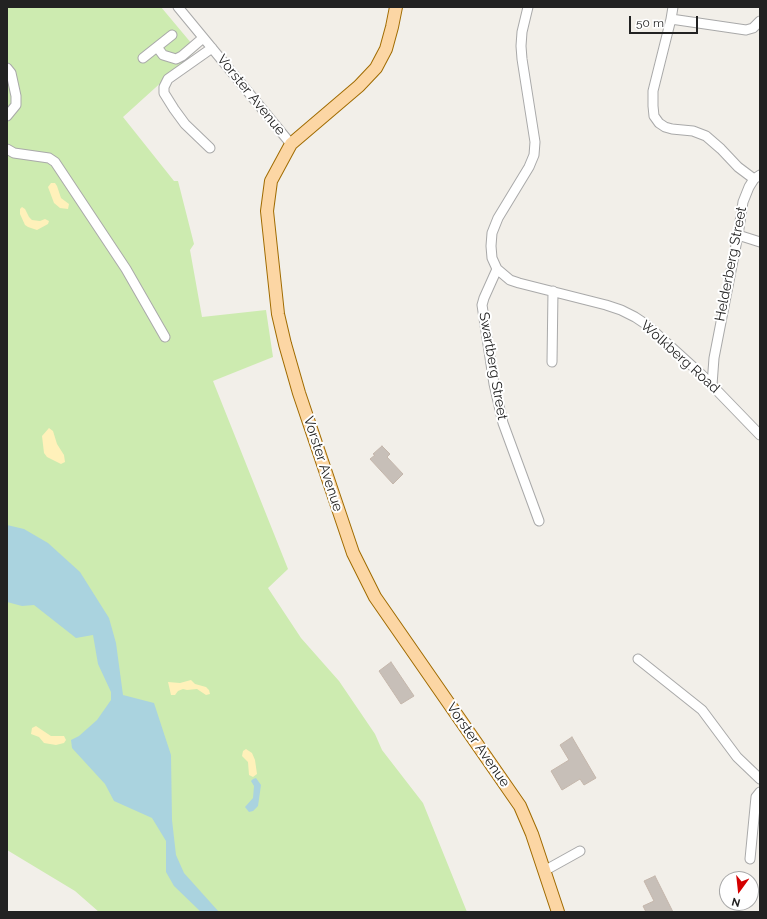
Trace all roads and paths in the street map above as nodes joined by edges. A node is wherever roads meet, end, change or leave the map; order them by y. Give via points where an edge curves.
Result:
1 (178, 7) edge
2 (396, 7) edge
3 (528, 7) edge
4 (673, 7) edge
5 (671, 19) junction
6 (760, 21) edge
7 (172, 35) dead end
8 (203, 38) junction
9 (157, 47) junction
10 (212, 48) junction
11 (143, 58) dead end
12 (7, 68) edge
13 (7, 116) edge
14 (291, 144) junction
15 (210, 148) dead end
16 (7, 149) edge
17 (757, 177) edge
18 (738, 235) junction
19 (760, 242) edge
20 (497, 269) junction
21 (553, 291) junction
22 (165, 337) dead end
23 (714, 358) junction
24 (552, 362) dead end
25 (701, 374) junction
26 (712, 385) junction
27 (760, 435) edge
28 (539, 521) dead end
29 (638, 659) dead end
30 (760, 779) edge
31 (760, 792) edge
32 (580, 850) dead end
33 (750, 859) dead end
34 (544, 871) junction
35 (558, 912) edge

1 - 8 street, Vorster Avenue
2 - 14 main road via 386,49 376,68 359,86
3 - 20 street via 522,32 522,52 536,142 529,167 498,218 492,233 492,258
4 - 5 street
5 - 6 street via 746,30 753,28
5 - 17 street via 653,91 654,116 665,127 693,131 706,136 738,167
7 - 9 street
8 - 9 street via 176,59 163,55
8 - 10 street, Vorster Avenue
9 - 11 street
10 - 14 street, Vorster Avenue
10 - 15 street via 168,79 164,87 164,93 174,109
12 - 13 street via 11,73 16,105
14 - 34 main road, Vorster Avenue via 271,181 267,210 278,314 300,393 347,537 375,597 516,801 527,820
16 - 22 street via 14,154 49,158 55,162 126,269
17 - 18 street, Helderberg Street via 749,187 743,202
18 - 19 street
18 - 23 street, Helderberg Street
20 - 21 street, Wolkberg Road via 510,280
20 - 28 street, Swartberg Street via 482,305 494,384 503,423
21 - 24 street
21 - 25 street, Wolkberg Road via 606,305 635,317
23 - 25 street
23 - 26 street, Helderberg Street
25 - 26 street, Wolkberg Road
26 - 27 street, Wolkberg Road
29 - 30 street via 702,710 737,757
31 - 33 street via 756,796
32 - 34 street
34 - 35 main road, Vorster Avenue

